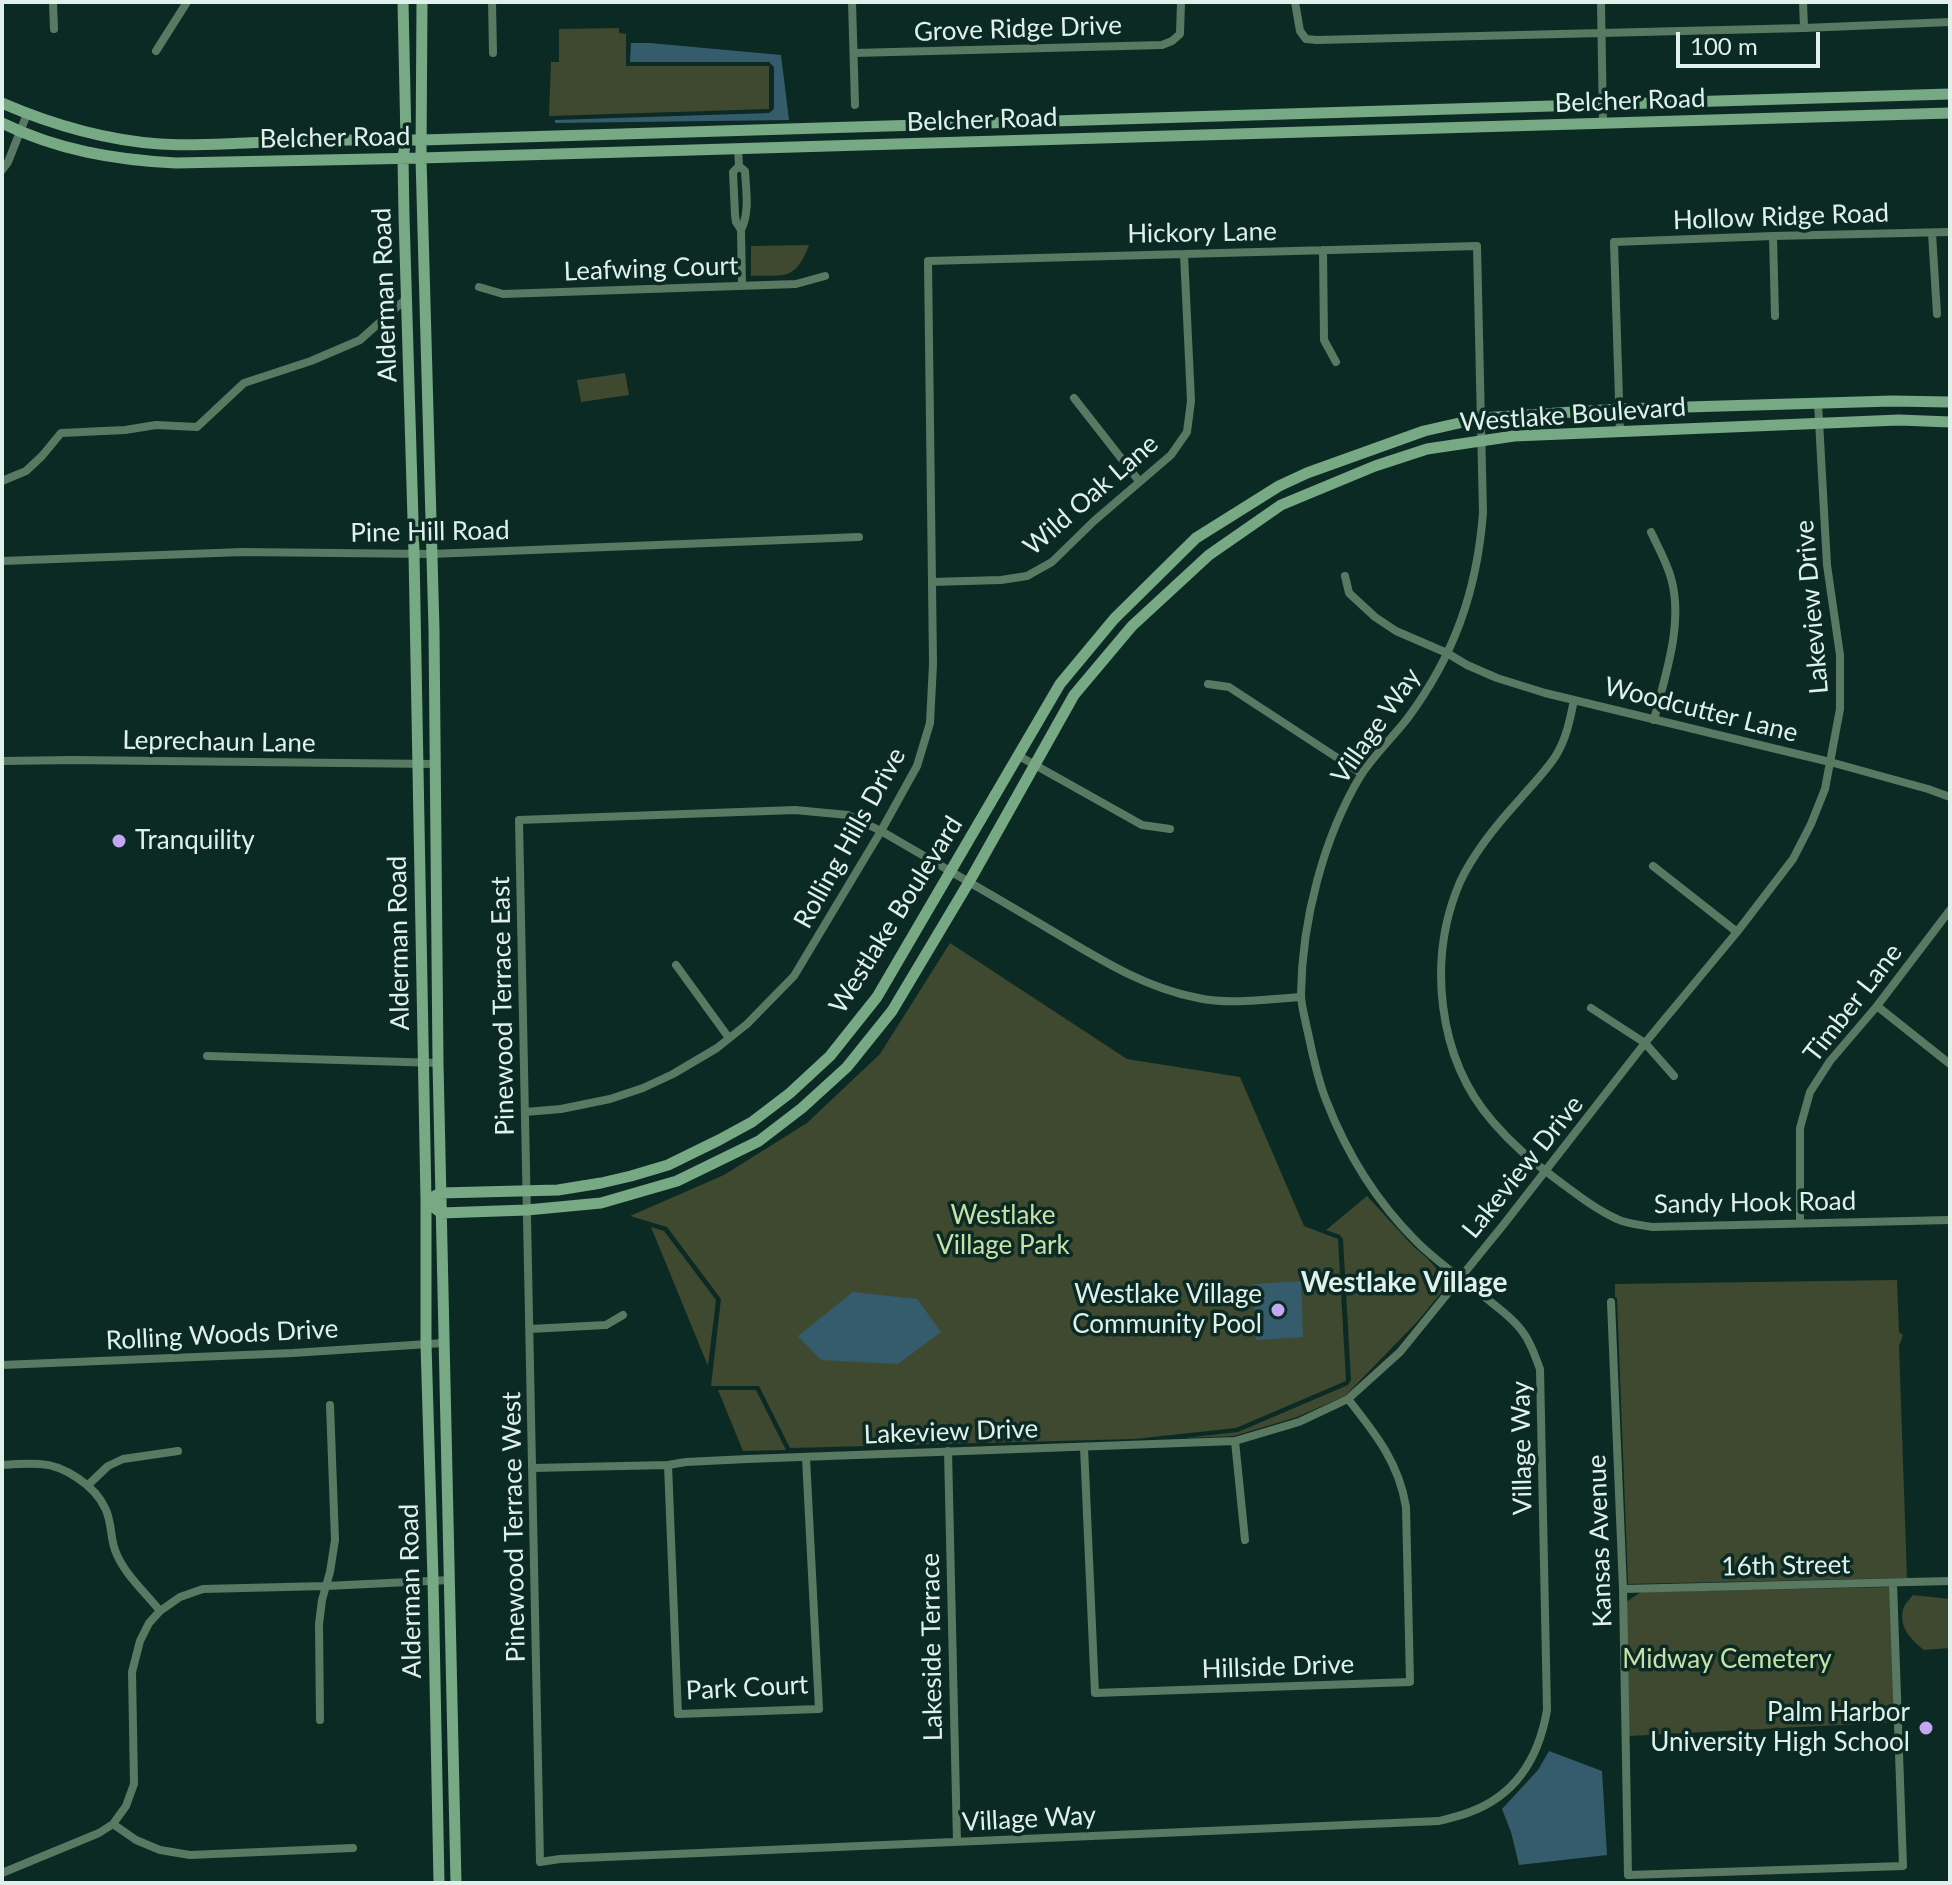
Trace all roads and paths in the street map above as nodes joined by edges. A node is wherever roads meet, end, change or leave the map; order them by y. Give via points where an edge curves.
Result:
1 (53, 2) edge
2 (187, 2) edge
3 (403, 2) edge
4 (422, 2) edge
5 (492, 2) edge
6 (852, 2) edge
7 (1181, 2) edge
8 (1295, 2) edge
9 (1601, 2) edge
10 (1803, 2) edge
11 (1950, 22) edge
12 (1804, 28) junction
13 (54, 29) dead end
14 (1601, 33) junction
15 (156, 51) dead end
16 (493, 53) dead end
17 (854, 53) junction
18 (1950, 94) edge
19 (2, 103) edge
20 (855, 105) dead end
21 (1603, 105) junction
22 (1950, 113) edge
23 (27, 114) junction
24 (2, 123) edge
25 (1603, 124) junction
26 (737, 130) junction
27 (20, 132) junction
28 (406, 140) junction
29 (422, 140) junction
30 (738, 148) junction
31 (403, 157) junction
32 (421, 158) junction
33 (739, 166) junction
34 (2, 170) edge
35 (747, 205) junction
36 (735, 206) junction
37 (741, 230) junction
38 (1950, 232) edge
39 (1932, 233) junction
40 (1773, 236) junction
41 (1477, 246) joint
42 (1323, 250) junction
43 (1184, 254) junction
44 (928, 261) joint
45 (825, 276) dead end
46 (742, 286) junction
47 (479, 287) dead end
48 (407, 298) junction
49 (1937, 314) dead end
50 (1775, 316) dead end
51 (1336, 362) dead end
52 (1074, 398) dead end
53 (1950, 402) edge
54 (1818, 403) junction
55 (1619, 409) junction
56 (1481, 418) junction
57 (1950, 422) edge
58 (1819, 423) junction
59 (1620, 431) junction
60 (1483, 440) junction
61 (2, 481) edge
62 (1139, 481) junction
63 (1651, 532) dead end
64 (859, 537) dead end
65 (414, 553) junction
66 (431, 554) junction
67 (2, 561) edge
68 (1345, 576) dead end
69 (932, 582) junction
70 (1447, 653) junction
71 (1208, 684) dead end
72 (1574, 700) junction
73 (1654, 720) junction
74 (1019, 756) junction
75 (2, 761) edge
76 (1830, 762) junction
77 (418, 764) junction
78 (435, 764) junction
79 (1035, 765) junction
80 (1362, 774) junction
81 (1950, 797) edge
82 (1170, 829) dead end
83 (881, 831) junction
84 (1653, 866) dead end
85 (951, 871) junction
86 (969, 882) junction
87 (1950, 910) edge
88 (1737, 932) junction
89 (676, 965) dead end
90 (1301, 997) junction
91 (1877, 1006) junction
92 (1591, 1008) dead end
93 (729, 1038) junction
94 (1645, 1043) junction
95 (207, 1056) dead end
96 (422, 1062) junction
97 (438, 1063) junction
98 (1950, 1064) edge
99 (1674, 1076) dead end
100 (525, 1112) junction
101 (1545, 1171) junction
102 (526, 1191) junction
103 (440, 1193) junction
104 (426, 1201) junction
105 (527, 1210) junction
106 (441, 1213) junction
107 (1950, 1220) edge
108 (1800, 1223) junction
109 (1460, 1278) junction
110 (1611, 1302) dead end
111 (623, 1315) dead end
112 (530, 1329) junction
113 (443, 1343) junction
114 (426, 1344) junction
115 (2, 1365) edge
116 (1348, 1399) junction
117 (330, 1405) dead end
118 (1235, 1441) junction
119 (1084, 1447) junction
120 (178, 1451) dead end
121 (948, 1451) junction
122 (806, 1458) junction
123 (2, 1465) edge
124 (668, 1465) junction
125 (533, 1468) junction
126 (88, 1485) junction
127 (1245, 1540) dead end
128 (433, 1579) junction
129 (450, 1580) junction
130 (1950, 1581) edge
131 (1893, 1583) junction
132 (326, 1586) junction
133 (1623, 1589) junction
134 (160, 1611) junction
135 (320, 1720) dead end
136 (113, 1824) junction
137 (957, 1842) junction
138 (353, 1848) dead end
139 (540, 1862) joint
140 (2, 1873) edge
141 (439, 1883) edge
142 (456, 1883) edge

1 - 13 street
2 - 15 street
3 - 28 main road, Alderman Road
4 - 29 main road, Alderman Road
5 - 16 street
6 - 17 street
7 - 17 street, Grove Ridge Drive via 1180,34 1162,45
8 - 14 street via 1306,39
9 - 14 street
10 - 12 street
11 - 12 street
12 - 14 street
14 - 21 street
17 - 20 street
18 - 21 main road, Belcher Road
19 - 23 main road, Belcher Road
21 - 25 street
21 - 26 main road, Belcher Road
22 - 25 main road, Belcher Road
23 - 27 street
23 - 28 main road, Belcher Road via 77,131 162,144
24 - 27 main road, Belcher Road
25 - 30 main road, Belcher Road
26 - 29 main road, Belcher Road
26 - 30 main road
27 - 31 main road, Belcher Road via 138,161
27 - 34 street
28 - 29 main road, Belcher Road
28 - 31 main road, Alderman Road
29 - 32 main road, Alderman Road
30 - 32 main road, Belcher Road
30 - 33 street
31 - 32 main road, Belcher Road
31 - 48 main road, Alderman Road
32 - 66 main road, Alderman Road
33 - 35 street via 745,171
33 - 36 street via 733,172
35 - 36 street
35 - 37 street
36 - 37 street
37 - 46 street
38 - 39 street, Hollow Ridge Road
39 - 40 street, Hollow Ridge Road
39 - 49 street
40 - 50 street
40 - 55 street, Hollow Ridge Road via 1614,242
41 - 42 street, Hickory Lane
41 - 56 street, Village Way
42 - 43 street, Hickory Lane
42 - 51 street via 1324,340
43 - 44 street, Hickory Lane
43 - 62 street, Wild Oak Lane via 1191,401 1187,432 1171,455
44 - 69 street, Rolling Hills Drive
45 - 46 street, Leafwing Court via 796,284
46 - 47 street, Leafwing Court via 503,294
48 - 61 street via 360,340 244,383 197,427 61,433 26,471
48 - 65 main road, Alderman Road
52 - 62 street
53 - 54 main road, Westlake Boulevard
54 - 55 main road, Westlake Boulevard
54 - 58 street, Lakeview Drive
55 - 56 main road, Westlake Boulevard
55 - 59 street
56 - 60 street, Village Way
56 - 74 main road, Westlake Boulevard via 1424,431 1307,473 1196,538 1114,619 1060,684
57 - 58 main road, Westlake Boulevard
58 - 59 main road, Westlake Boulevard
58 - 76 street, Lakeview Drive via 1827,565 1840,655 1840,709
59 - 60 main road, Westlake Boulevard
60 - 70 street, Village Way via 1481,542 1469,598
60 - 79 main road, Westlake Boulevard via 1414,453 1281,505 1209,555 1132,626 1074,695
62 - 69 street, Wild Oak Lane via 1052,562 1027,576
63 - 73 street via 1671,577 1676,606 1674,638
64 - 66 street, Pine Hill Road
65 - 66 street, Pine Hill Road
65 - 67 street, Pine Hill Road via 242,552
65 - 77 main road, Alderman Road
66 - 78 main road, Alderman Road
68 - 70 street, Woodcutter Lane via 1349,593 1375,617
69 - 83 street, Rolling Hills Drive via 930,723 917,766
70 - 72 street, Woodcutter Lane via 1497,678
70 - 80 street, Village Way via 1428,689
71 - 80 street via 1229,687
72 - 73 street, Woodcutter Lane
72 - 101 street, Sandy Hook Road via 1555,756 1490,835 1461,881 1442,947 1442,997 1461,1072 1493,1122
73 - 76 street, Woodcutter Lane
74 - 79 street
74 - 85 main road, Westlake Boulevard
75 - 77 street, Leprechaun Lane
76 - 81 street, Woodcutter Lane
76 - 88 street, Lakeview Drive via 1825,789 1793,859
77 - 78 street, Leprechaun Lane
77 - 96 main road, Alderman Road
78 - 97 main road, Alderman Road
79 - 82 street via 1142,825
79 - 86 main road, Westlake Boulevard
80 - 90 street, Village Way via 1319,872 1310,906
83 - 85 street
83 - 93 street, Rolling Hills Drive via 794,976
83 - 100 street, Pinewood Terrace East via 848,815 795,810 519,820
84 - 88 street
85 - 86 street
85 - 102 main road, Westlake Boulevard via 877,997 830,1056 752,1122 668,1165 601,1183
86 - 90 street via 1093,955 1166,990 1238,1001
86 - 105 main road, Westlake Boulevard via 892,1011 847,1067 759,1141 677,1181 634,1195
87 - 91 street, Timber Lane
88 - 94 street, Lakeview Drive
89 - 93 street
90 - 109 street, Village Way via 1325,1099 1360,1170 1395,1219
91 - 98 street
91 - 108 street, Timber Lane via 1810,1092 1800,1128
92 - 94 street
93 - 100 street, Rolling Hills Drive via 643,1088 561,1109
94 - 99 street
94 - 101 street, Lakeview Drive
95 - 96 street
96 - 97 street
96 - 104 main road, Alderman Road
97 - 103 main road, Alderman Road
100 - 102 street, Pinewood Terrace East
101 - 108 street, Sandy Hook Road via 1618,1220 1652,1227
101 - 109 street, Lakeview Drive
102 - 103 main road, Westlake Boulevard
102 - 105 street, Pinewood Terrace West
103 - 104 main road, Westlake Boulevard
103 - 106 main road, Alderman Road
104 - 106 main road
104 - 114 main road, Alderman Road
105 - 106 main road, Westlake Boulevard
105 - 112 street, Pinewood Terrace West
106 - 113 main road, Alderman Road
107 - 108 street, Sandy Hook Road
109 - 116 street, Lakeview Drive via 1400,1352
109 - 137 street, Village Way via 1522,1330 1540,1369 1547,1710 1544,1732 1520,1777 1472,1812 1439,1821
110 - 133 street, Kansas Avenue
111 - 112 street via 606,1325
112 - 125 street, Pinewood Terrace West
113 - 114 street, Rolling Woods Drive
113 - 129 main road, Alderman Road
114 - 115 street, Rolling Woods Drive
114 - 128 main road, Alderman Road
116 - 118 street, Lakeview Drive via 1299,1422
116 - 119 street, Hillside Drive via 1403,1485 1410,1682 1095,1693
117 - 132 street via 335,1540
118 - 119 street, Lakeview Drive
118 - 127 street
119 - 121 street, Lakeview Drive
120 - 126 street via 123,1459
121 - 122 street, Lakeview Drive
121 - 137 street, Lakeside Terrace
122 - 124 street, Lakeview Drive
122 - 124 street, Park Court via 819,1709 678,1714
123 - 126 street via 43,1464
124 - 125 street, Lakeview Drive
125 - 139 street, Pinewood Terrace West
126 - 134 street via 105,1508 122,1565
128 - 129 street
128 - 132 street
128 - 141 main road, Alderman Road
129 - 142 main road, Alderman Road
130 - 131 street, 16th Street
131 - 133 street, 16th Street
131 - 133 street, Kansas Avenue via 1903,1866 1628,1875
132 - 134 street via 203,1589
132 - 135 street via 319,1624
134 - 136 street via 140,1641 132,1672 134,1784
136 - 138 street via 160,1850 190,1855
136 - 140 street
137 - 139 street, Village Way

